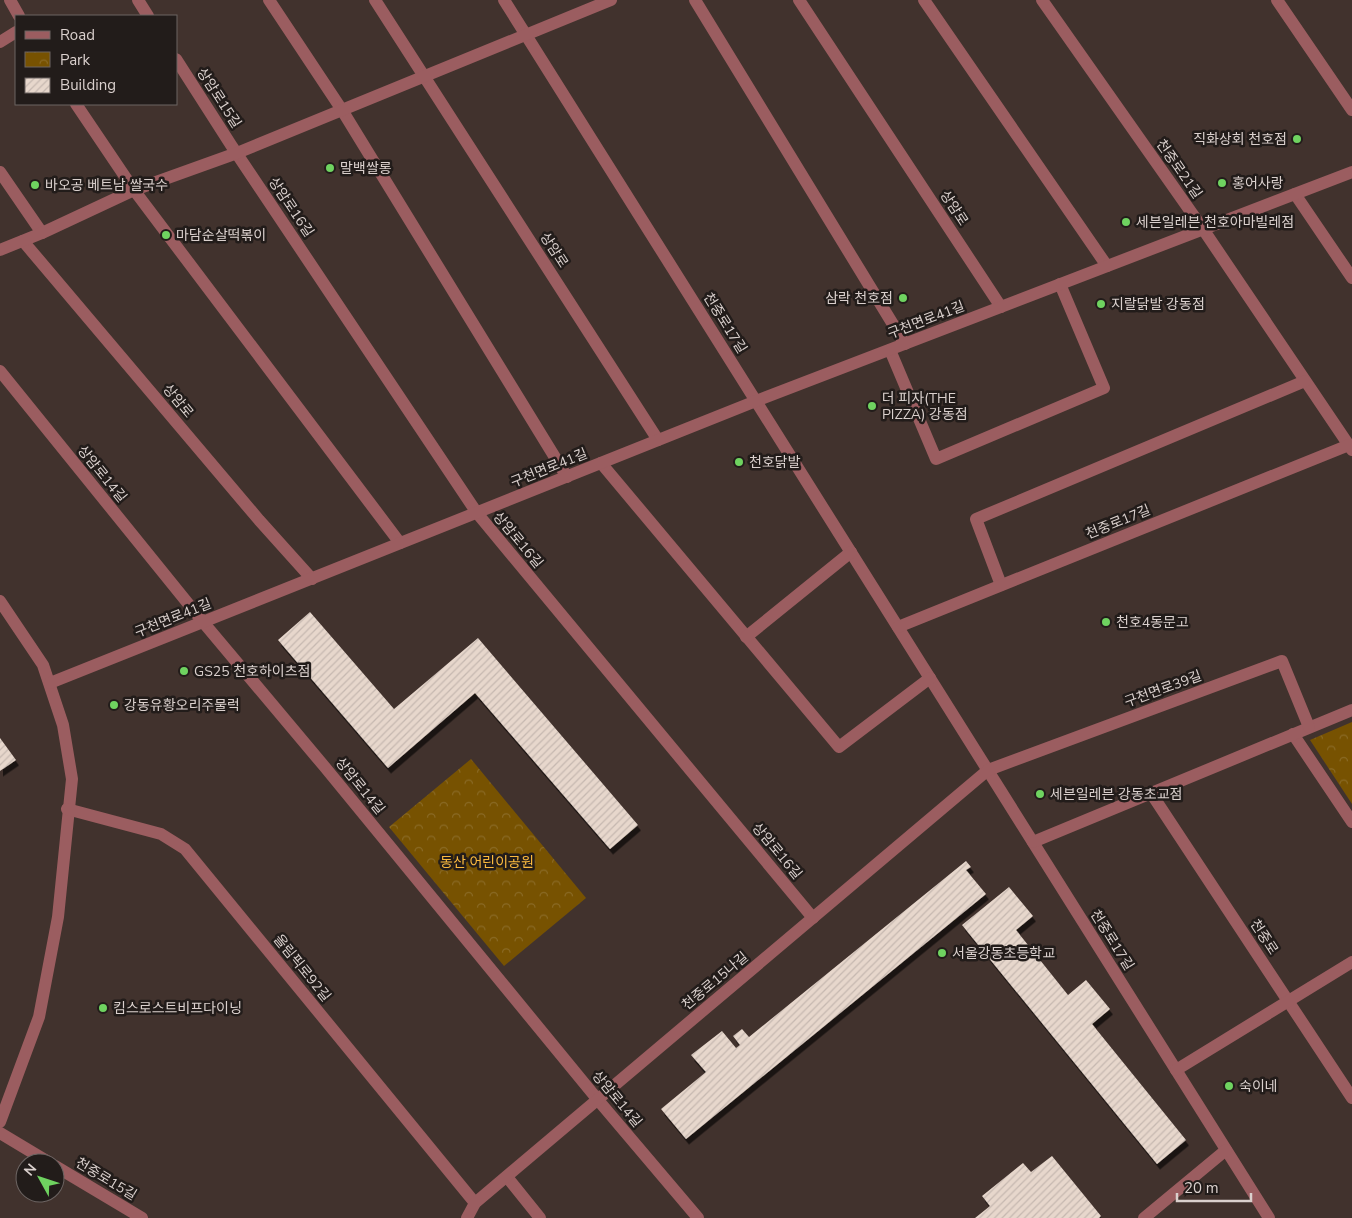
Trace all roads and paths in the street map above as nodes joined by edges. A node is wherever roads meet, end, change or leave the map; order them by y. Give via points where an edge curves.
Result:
1 (10, 0) edge
2 (138, 0) edge
3 (269, 0) edge
4 (375, 0) edge
5 (504, 0) edge
6 (611, 0) edge
7 (695, 0) edge
8 (800, 0) edge
9 (924, 0) edge
10 (1042, 0) edge
11 (1277, 0) edge
12 (18, 15) edge
13 (147, 15) edge
14 (15, 33) edge
15 (526, 34) junction
16 (0, 42) edge
17 (178, 62) edge
18 (425, 76) junction
19 (77, 105) edge
20 (342, 110) junction
21 (1352, 110) edge
22 (237, 153) junction
23 (0, 172) edge
24 (1352, 172) edge
25 (134, 190) junction
26 (1296, 194) junction
27 (1203, 229) junction
28 (42, 233) junction
29 (23, 241) junction
30 (0, 250) edge
31 (1107, 266) junction
32 (1352, 278) edge
33 (1060, 284) junction
34 (1001, 307) junction
35 (905, 344) junction
36 (890, 350) junction
37 (0, 371) edge
38 (1306, 381) junction
39 (756, 401) junction
40 (658, 440) junction
41 (1350, 447) edge
42 (601, 463) junction
43 (567, 477) junction
44 (477, 513) junction
45 (400, 543) junction
46 (851, 552) junction
47 (312, 579) junction
48 (1001, 585) junction
49 (0, 601) edge
50 (203, 622) junction
51 (898, 627) junction
52 (746, 637) junction
53 (930, 678) junction
54 (50, 683) junction
55 (1352, 710) edge
56 (1309, 727) junction
57 (1293, 734) junction
58 (988, 770) junction
59 (1151, 793) junction
60 (67, 809) junction
61 (1352, 822) edge
62 (1033, 842) junction
63 (813, 918) junction
64 (1352, 962) edge
65 (1288, 1002) junction
66 (1176, 1070) junction
67 (1352, 1098) edge
68 (598, 1100) junction
69 (0, 1122) edge
70 (0, 1133) edge
71 (1226, 1150) junction
72 (33, 1153) edge
73 (65, 1172) edge
74 (506, 1177) junction
75 (475, 1203) junction
76 (142, 1218) edge
77 (467, 1218) edge
78 (540, 1218) edge
79 (698, 1218) edge
80 (1144, 1218) edge
81 (1269, 1218) edge

1 - 12 street
2 - 13 street
3 - 20 street
4 - 18 street, 상암로
5 - 15 street, 천중로17길
6 - 15 street
7 - 35 street
8 - 34 street, 상암로
9 - 31 street
10 - 27 street, 천중로21길
11 - 21 street
14 - 16 street
15 - 18 street
15 - 39 street, 천중로17길
17 - 22 street, 상암로15길
18 - 20 street
18 - 40 street, 상암로
19 - 25 street
20 - 22 street
20 - 43 street
22 - 25 street
22 - 44 street, 상암로16길
23 - 28 street
24 - 26 street, 구천면로41길
25 - 28 street
25 - 45 street
26 - 27 street, 구천면로41길
26 - 32 street
27 - 31 street, 구천면로41길
27 - 38 street, 천중로21길
28 - 29 street
29 - 30 street
29 - 47 street, 상암로
31 - 33 street, 구천면로41길
33 - 34 street, 구천면로41길
33 - 36 street via 1104,388 936,459
34 - 35 street, 구천면로41길
35 - 36 street, 구천면로41길
36 - 39 street, 구천면로41길
37 - 50 street, 상암로14길
38 - 41 street, 천중로21길
38 - 48 street via 976,520
39 - 40 street, 구천면로41길
39 - 46 street, 천중로17길
40 - 42 street, 구천면로41길
41 - 48 street, 천중로17길
42 - 43 street, 구천면로41길
42 - 52 street
43 - 44 street, 구천면로41길
44 - 45 street, 구천면로41길
44 - 63 street, 상암로16길
45 - 47 street, 구천면로41길
46 - 51 street, 천중로17길
46 - 52 street
47 - 50 street, 구천면로41길
48 - 51 street, 천중로17길
49 - 54 street via 43,665
50 - 54 street, 구천면로41길
50 - 68 street, 상암로14길
51 - 53 street, 천중로17길
52 - 53 street via 839,747
53 - 58 street, 천중로17길
54 - 60 street via 63,724 72,779
55 - 56 street
56 - 57 street
56 - 58 street, 구천면로39길 via 1282,661
57 - 59 street
57 - 61 street
58 - 62 street, 천중로17길
58 - 63 street, 천중로15나길
59 - 62 street
59 - 65 street, 천중로
60 - 69 street via 58,917 39,1017
60 - 75 street, 올림픽로92길 via 161,834 185,849
62 - 66 street, 천중로17길
63 - 68 street, 천중로15나길
64 - 65 street
65 - 66 street
65 - 67 street, 천중로
66 - 71 street, 천중로17길
68 - 74 street, 천중로15나길
68 - 79 street, 상암로14길
70 - 72 street
71 - 80 street
71 - 81 street, 천중로17길
73 - 76 street, 천중로15길
74 - 75 street, 천중로15나길
74 - 78 street
75 - 77 street, 천중로15나길

